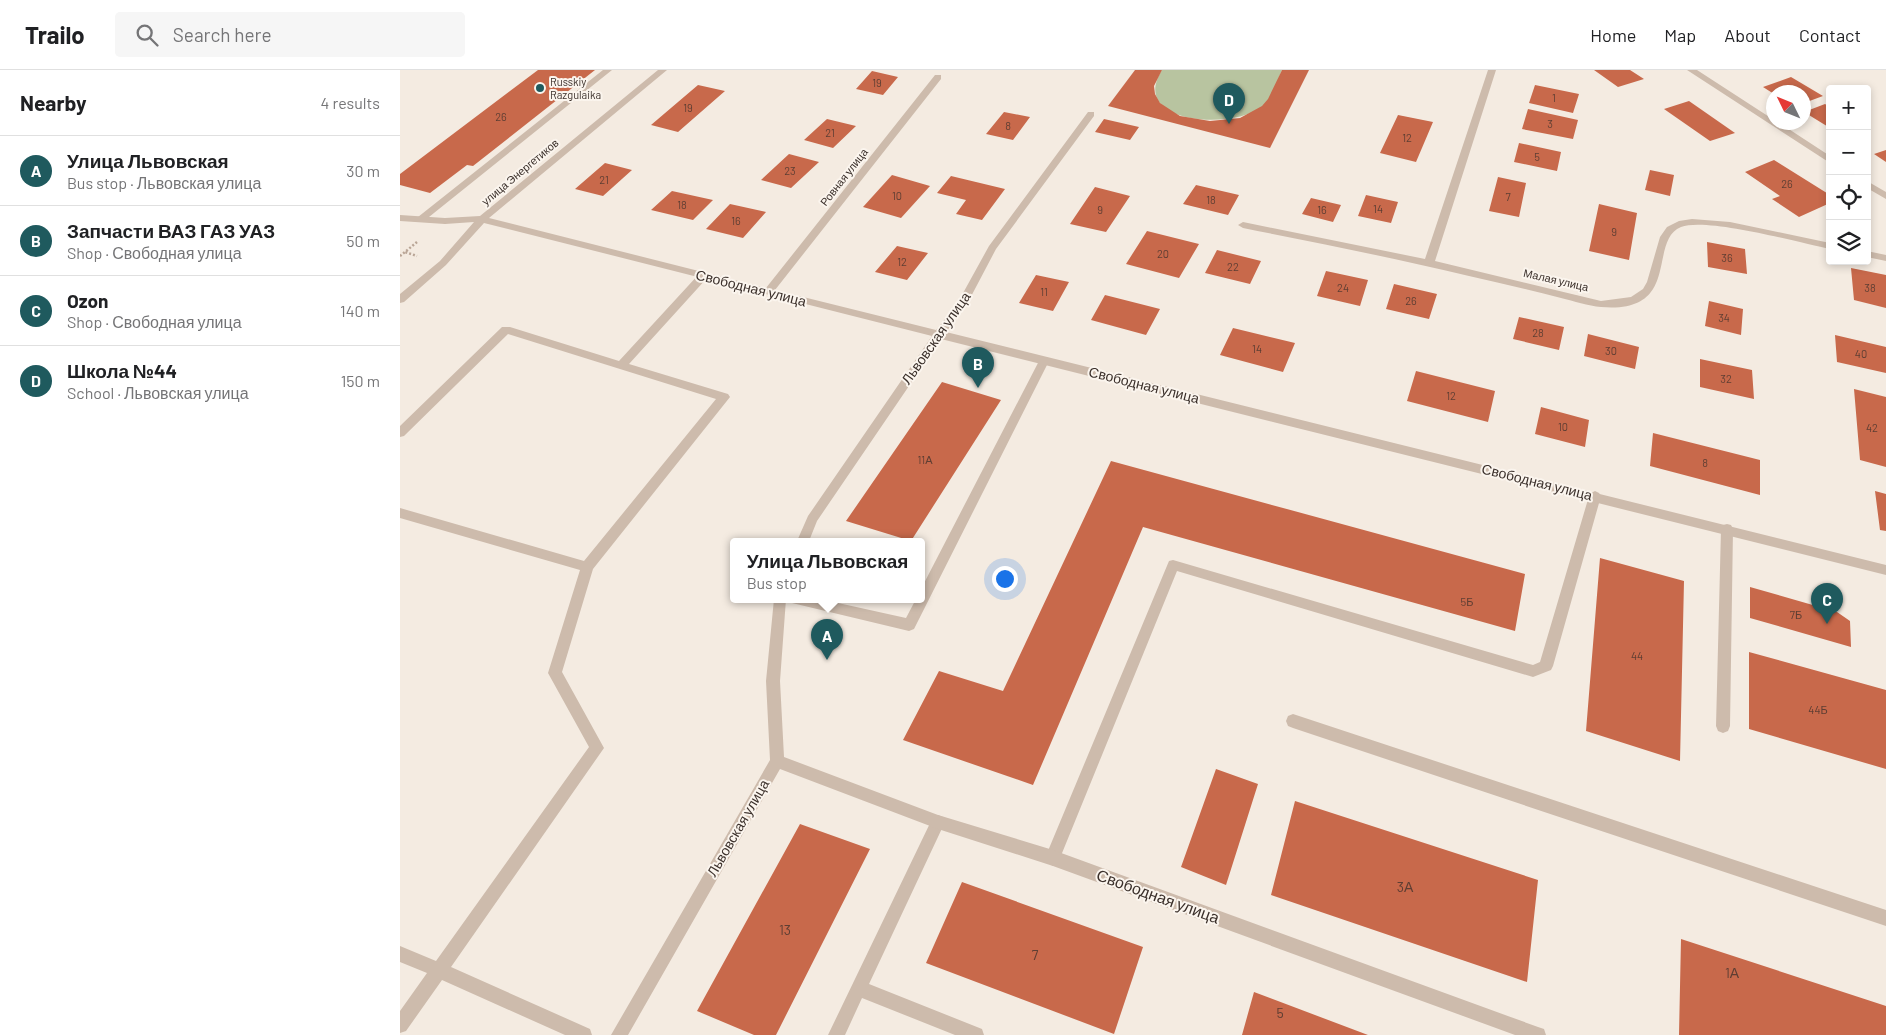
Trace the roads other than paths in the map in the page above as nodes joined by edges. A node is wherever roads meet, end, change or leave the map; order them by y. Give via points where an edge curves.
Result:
1 (608, 70) edge
2 (662, 70) edge
3 (1492, 70) edge
4 (1691, 70) edge
5 (938, 77) dead end
6 (1091, 114) dead end
7 (1826, 157) edge
8 (1871, 187) edge
9 (1886, 196) edge
10 (400, 218) edge
11 (420, 219) junction
12 (482, 219) junction
13 (1243, 225) dead end
14 (1826, 245) edge
15 (1871, 255) edge
16 (1886, 258) edge
17 (1429, 263) junction
18 (703, 276) junction
19 (768, 292) junction
20 (400, 300) edge
21 (938, 335) junction
22 (1044, 361) junction
23 (620, 366) junction
24 (400, 433) edge
25 (1595, 496) junction
26 (400, 513) edge
27 (1727, 529) junction
28 (804, 538) edge
29 (587, 567) junction
30 (1886, 570) edge
31 (925, 594) edge
32 (780, 603) edge
33 (814, 603) edge
34 (920, 603) edge
35 (1293, 721) dead end
36 (1723, 726) dead end
37 (777, 762) junction
38 (938, 822) junction
39 (1053, 858) junction
40 (1886, 918) edge
41 (400, 954) edge
42 (439, 970) junction
43 (858, 988) junction
44 (400, 1025) edge
45 (1516, 1031) edge
46 (584, 1035) edge
47 (619, 1035) edge
48 (836, 1035) edge
49 (976, 1035) edge
50 (1538, 1035) edge

1 - 11 street
2 - 12 street, улица Энергетиков
3 - 17 street
4 - 7 street
5 - 19 street, Ровная улица
6 - 21 street, Львовская улица via 992,248 961,306
8 - 9 street
10 - 11 street, Свободная улица
11 - 12 street, Свободная улица
12 - 18 street, Свободная улица
12 - 20 street, улица Энергетиков via 443,263
13 - 17 street, Малая улица
14 - 17 street, Малая улица via 1718,223 1690,221 1677,224 1666,232 1651,286 1640,298 1601,304
15 - 16 street
18 - 19 street, Свободная улица
18 - 23 street
19 - 21 street, Свободная улица
21 - 22 street, Свободная улица
21 - 28 street, Львовская улица via 812,519
22 - 25 street, Свободная улица
22 - 31 street
23 - 24 street via 506,330
23 - 29 street via 724,397
25 - 27 street, Свободная улица
25 - 39 street via 1546,666 1533,671 1173,565
26 - 29 street
27 - 30 street, Свободная улица
27 - 36 street
29 - 42 street via 555,673 597,748
32 - 37 street via 773,681
33 - 34 street via 909,625
35 - 40 street
37 - 38 street, Свободная улица
37 - 47 street, Львовская улица
38 - 39 street, Свободная улица
38 - 43 street
39 - 45 street, Свободная улица
41 - 42 street
42 - 44 street
42 - 46 street
43 - 48 street
43 - 49 street
45 - 50 street, Свободная улица

